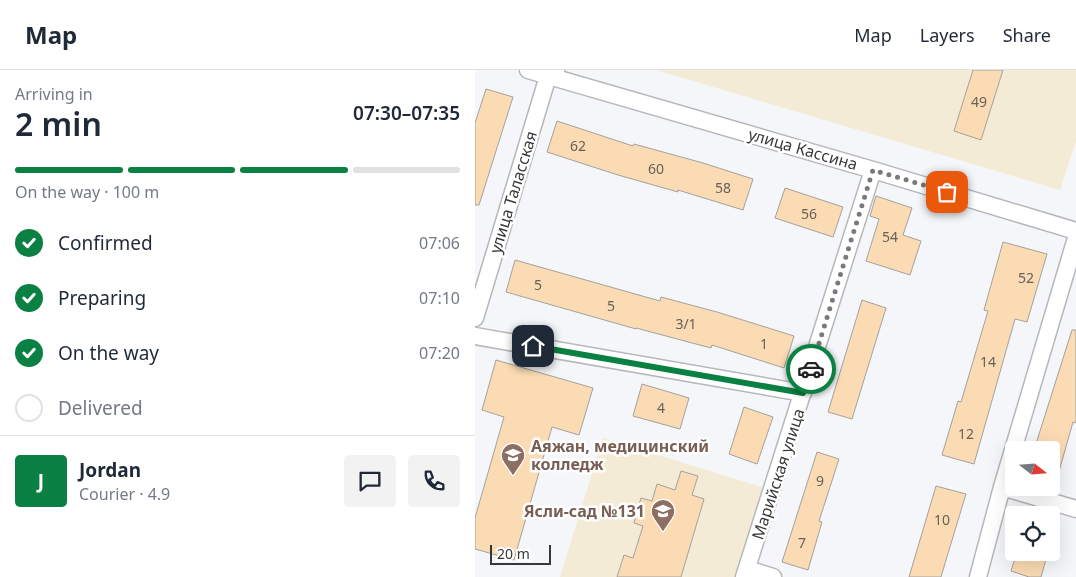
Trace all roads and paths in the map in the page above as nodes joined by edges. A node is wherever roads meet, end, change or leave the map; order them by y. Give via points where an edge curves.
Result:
1 (528, 70) edge
2 (553, 73) edge
3 (873, 170) junction
4 (1076, 231) edge
5 (1076, 238) edge
6 (475, 318) edge
7 (475, 336) edge
8 (803, 393) junction
9 (1002, 487) junction
10 (1076, 509) edge
11 (746, 573) edge
12 (773, 577) edge
13 (978, 577) edge

1 - 2 street, улица Кассина
2 - 3 street, улица Кассина
2 - 6 street, улица Таласская
3 - 4 street, улица Кассина
3 - 8 street, Марийская улица
5 - 9 street
7 - 8 street
8 - 11 street, Марийская улица
9 - 10 street
9 - 13 street
11 - 12 street

